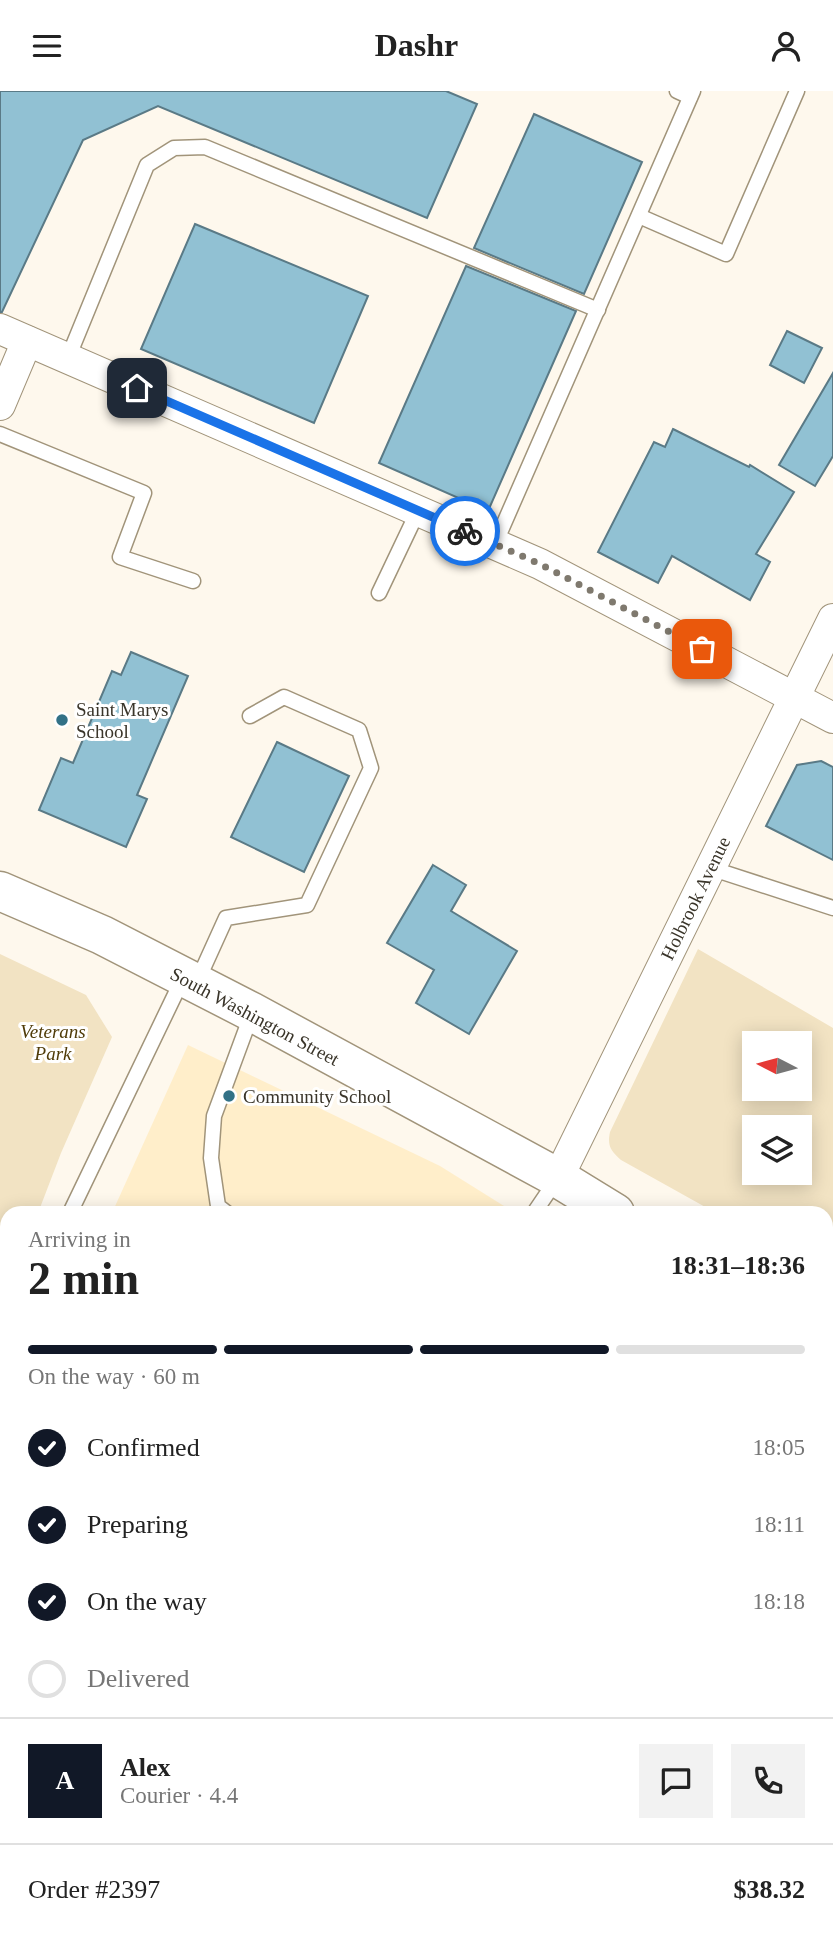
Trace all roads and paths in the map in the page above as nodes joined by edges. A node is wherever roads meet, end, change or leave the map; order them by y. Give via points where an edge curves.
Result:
1 (797, 91) edge
2 (687, 93) edge
3 (639, 216) junction
4 (598, 310) junction
5 (13, 335) edge
6 (68, 358) junction
7 (0, 405) edge
8 (0, 434) edge
9 (418, 511) junction
10 (495, 544) junction
11 (193, 580) dead end
12 (379, 593) dead end
13 (833, 619) edge
14 (794, 697) junction
15 (250, 716) dead end
16 (833, 718) edge
17 (710, 868) junction
18 (0, 891) edge
19 (833, 908) edge
20 (190, 980) junction
21 (252, 1012) junction
22 (558, 1178) junction
23 (74, 1206) edge
24 (218, 1206) edge
25 (539, 1206) edge
26 (602, 1206) edge

1 - 3 lane via 726,254
2 - 3 lane
3 - 4 lane
4 - 6 lane via 205,147 174,148 147,165
4 - 10 lane
5 - 6 street
5 - 7 street
6 - 9 street
8 - 11 lane via 144,493 120,557
9 - 10 street
9 - 12 lane
10 - 14 street
13 - 14 street, Holbrook Avenue
14 - 16 street
14 - 17 street, Holbrook Avenue
15 - 20 lane via 284,697 359,730 371,768 307,905 226,918
17 - 19 lane
17 - 22 street, Holbrook Avenue
18 - 20 main road, South Washington Street
20 - 21 main road, South Washington Street
20 - 23 lane
21 - 22 main road, South Washington Street
21 - 24 lane via 214,1116 211,1158
22 - 25 lane
22 - 26 main road, South Washington Street

